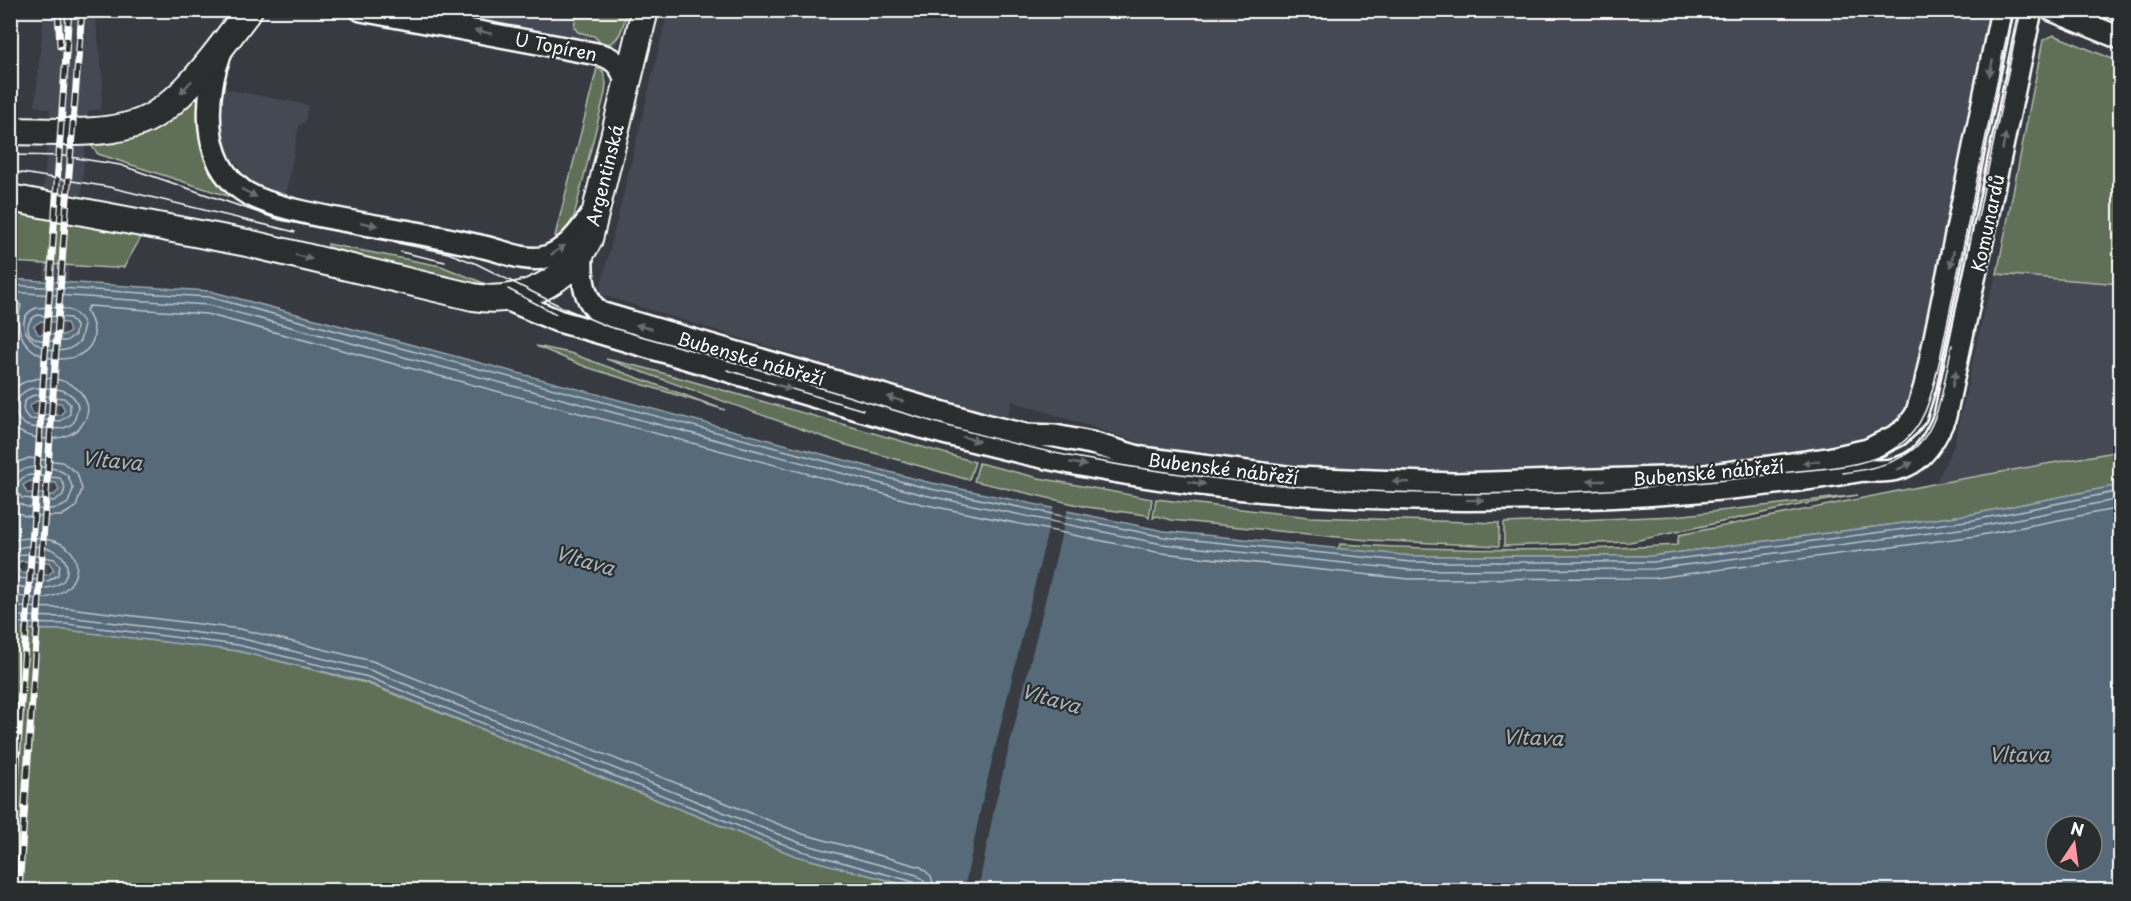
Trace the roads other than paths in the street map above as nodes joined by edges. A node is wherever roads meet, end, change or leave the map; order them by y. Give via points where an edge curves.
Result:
1 (249, 10) edge
2 (362, 10) edge
3 (645, 10) edge
4 (2002, 10) edge
5 (2031, 10) edge
6 (2052, 10) edge
7 (2121, 38) edge
8 (224, 42) junction
9 (626, 85) junction
10 (10, 131) edge
11 (10, 182) edge
12 (10, 198) edge
13 (597, 208) junction
14 (247, 243) junction
15 (582, 253) junction
16 (509, 300) junction
17 (1916, 415) joint
18 (1938, 434) joint

1 - 8 main road
9 -> 2 street, U Topíren via 617,63 602,55
3 - 9 main road, Argentinská
4 -> 17 street, Komunardů
18 -> 5 street, Komunardů
6 - 7 street
8 -> 10 main road via 183,92 147,119 119,128
8 -> 13 street via 212,81 210,131 224,171 251,196 527,258 559,251 576,237
9 - 13 main road, Argentinská
11 - 14 main road via 105,198
12 - 14 main road
13 - 15 main road, Argentinská
14 -> 16 main road via 442,291
15 - 16 main road, Argentinská via 561,275
17 -> 15 street, Bubenské nábřeží via 1898,435 1869,450 1698,477 1454,484 1271,476 1142,458 1091,443 1012,432 618,319 600,313 592,305 582,274
16 -> 18 street, Bubenské nábřeží via 558,321 917,425 1050,459 1246,490 1423,500 1582,498 1739,487 1864,470 1882,472 1913,462

